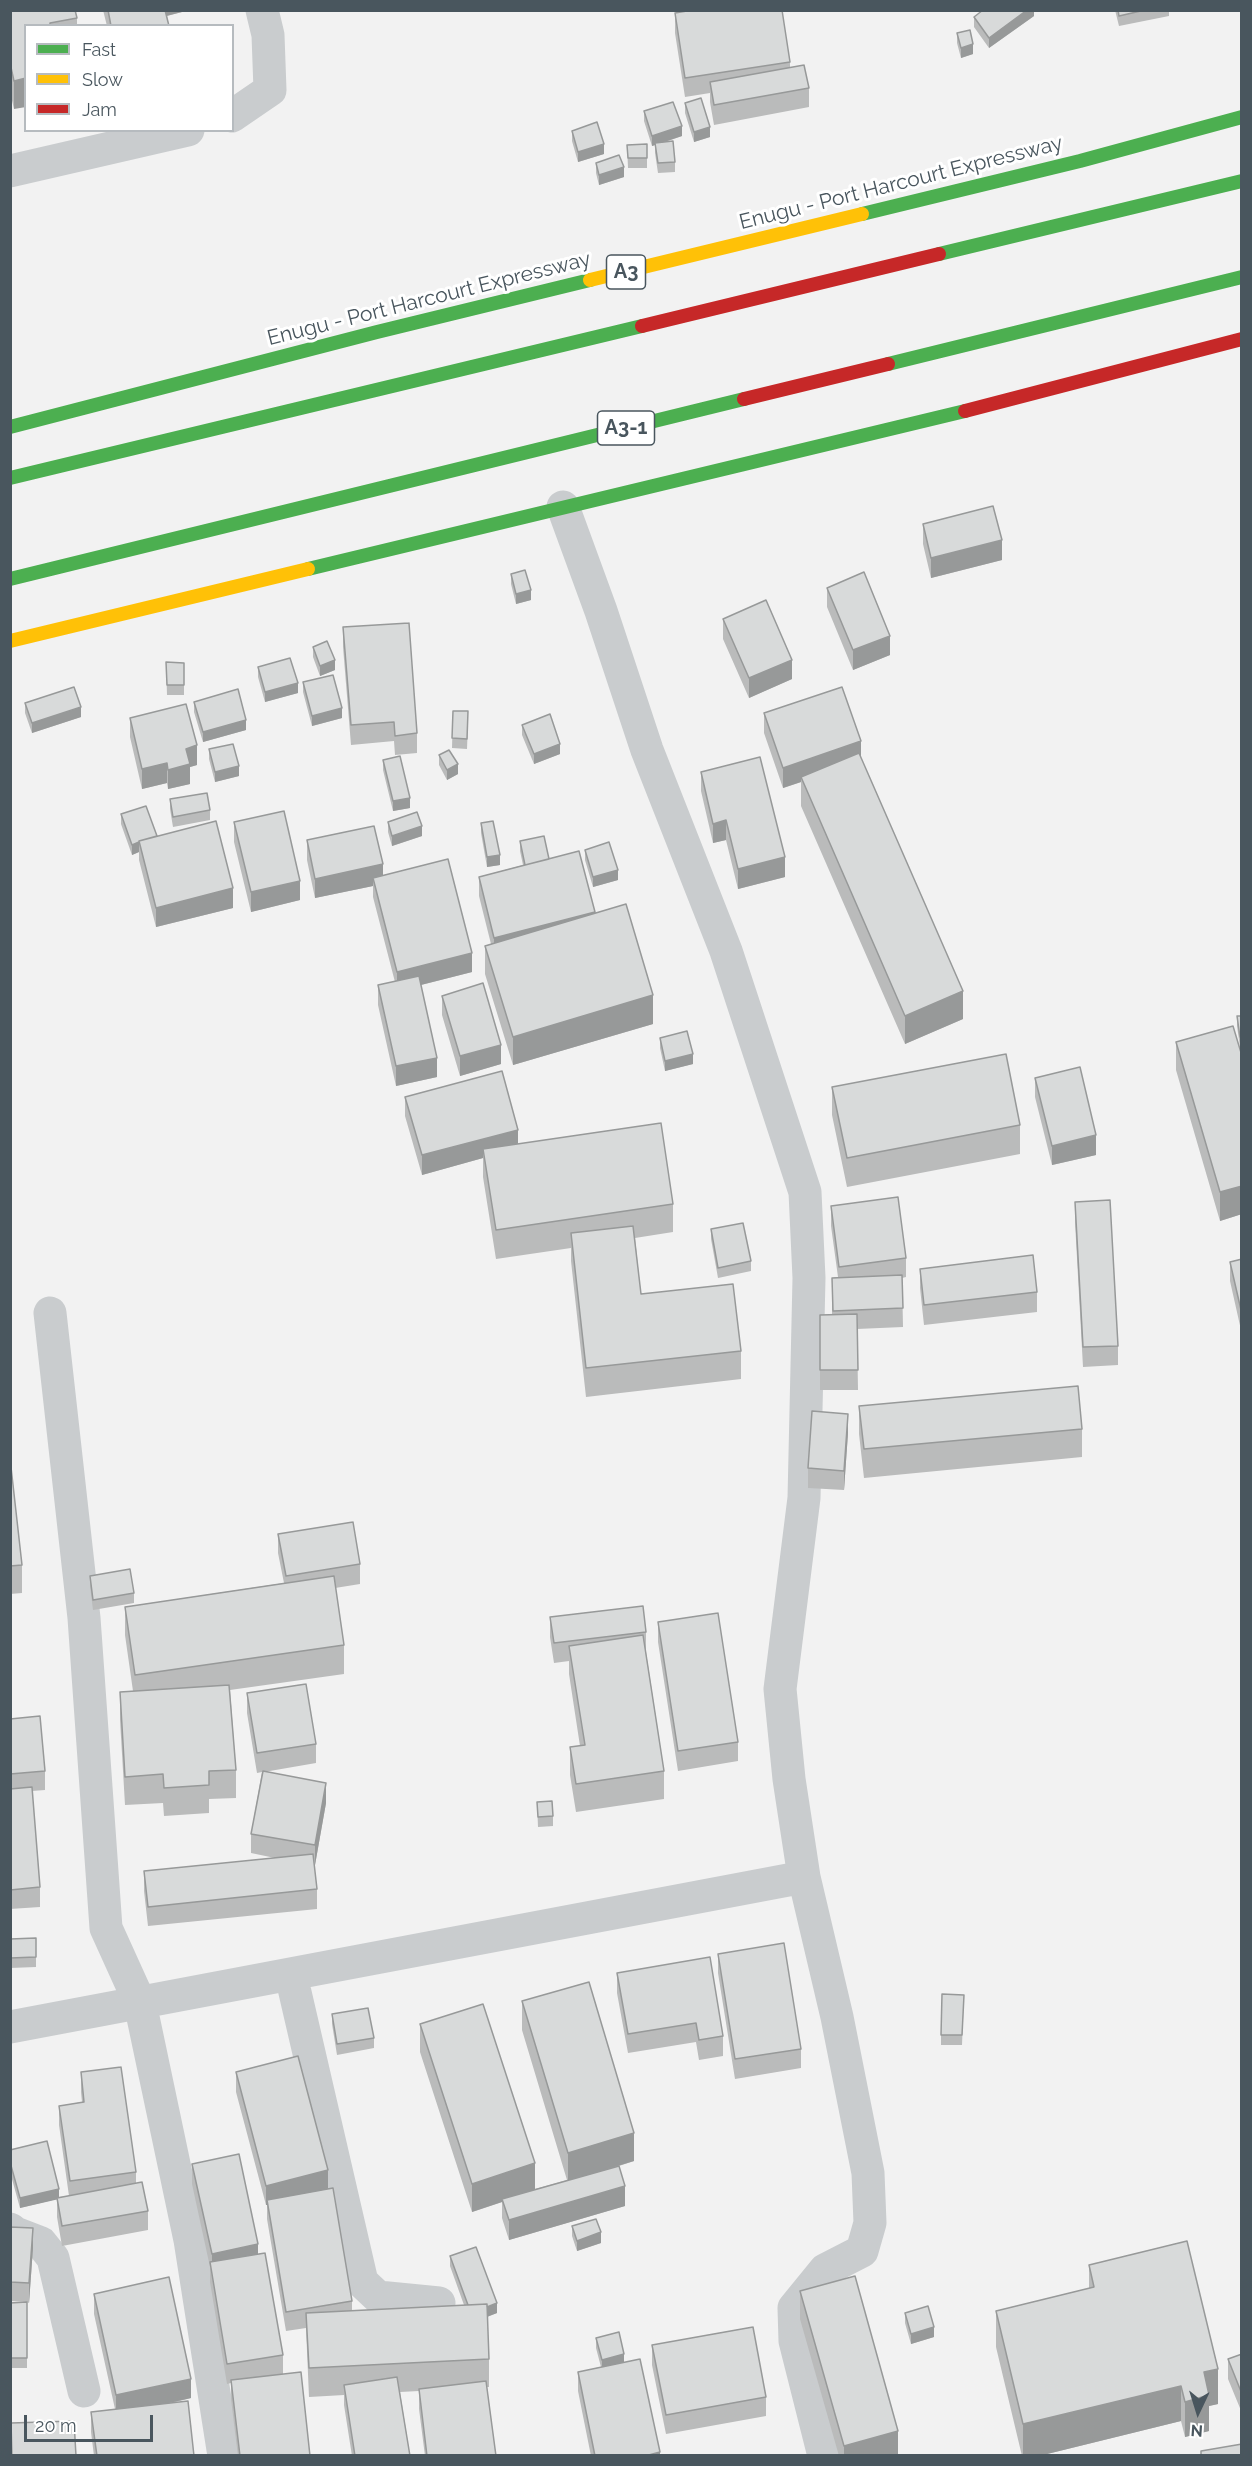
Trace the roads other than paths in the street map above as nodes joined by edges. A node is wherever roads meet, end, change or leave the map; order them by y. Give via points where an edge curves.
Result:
1 (262, 10) edge
2 (234, 115) edge
3 (1242, 117) edge
4 (179, 132) edge
5 (10, 171) edge
6 (1242, 181) edge
7 (1242, 277) edge
8 (1242, 339) edge
9 (10, 427) edge
10 (10, 478) edge
11 (563, 507) junction
12 (10, 579) edge
13 (10, 641) edge
14 (50, 1313) dead end
15 (804, 1877) junction
16 (291, 1975) junction
17 (140, 2003) junction
18 (10, 2027) edge
19 (10, 2229) edge
20 (439, 2303) dead end
21 (84, 2391) dead end
22 (821, 2455) edge
23 (224, 2456) edge

1 - 2 street via 268,35 270,90
3 - 9 main road, Enugu - Port Harcourt Expressway / A3 via 1080,161 377,332
4 - 5 street
6 - 10 main road
7 - 12 main road, A3-1
8 - 11 main road via 961,412
11 - 13 main road
11 - 15 street via 647,750 726,951 805,1192 809,1278 804,1498 780,1689
14 - 17 street via 84,1618 106,1928
15 - 16 street
15 - 22 street via 868,2173 870,2223 862,2252 825,2270 794,2308 795,2341
16 - 17 street
16 - 20 street via 362,2282 378,2297
17 - 18 street
17 - 23 street via 190,2240
19 - 21 street via 41,2243 53,2258

